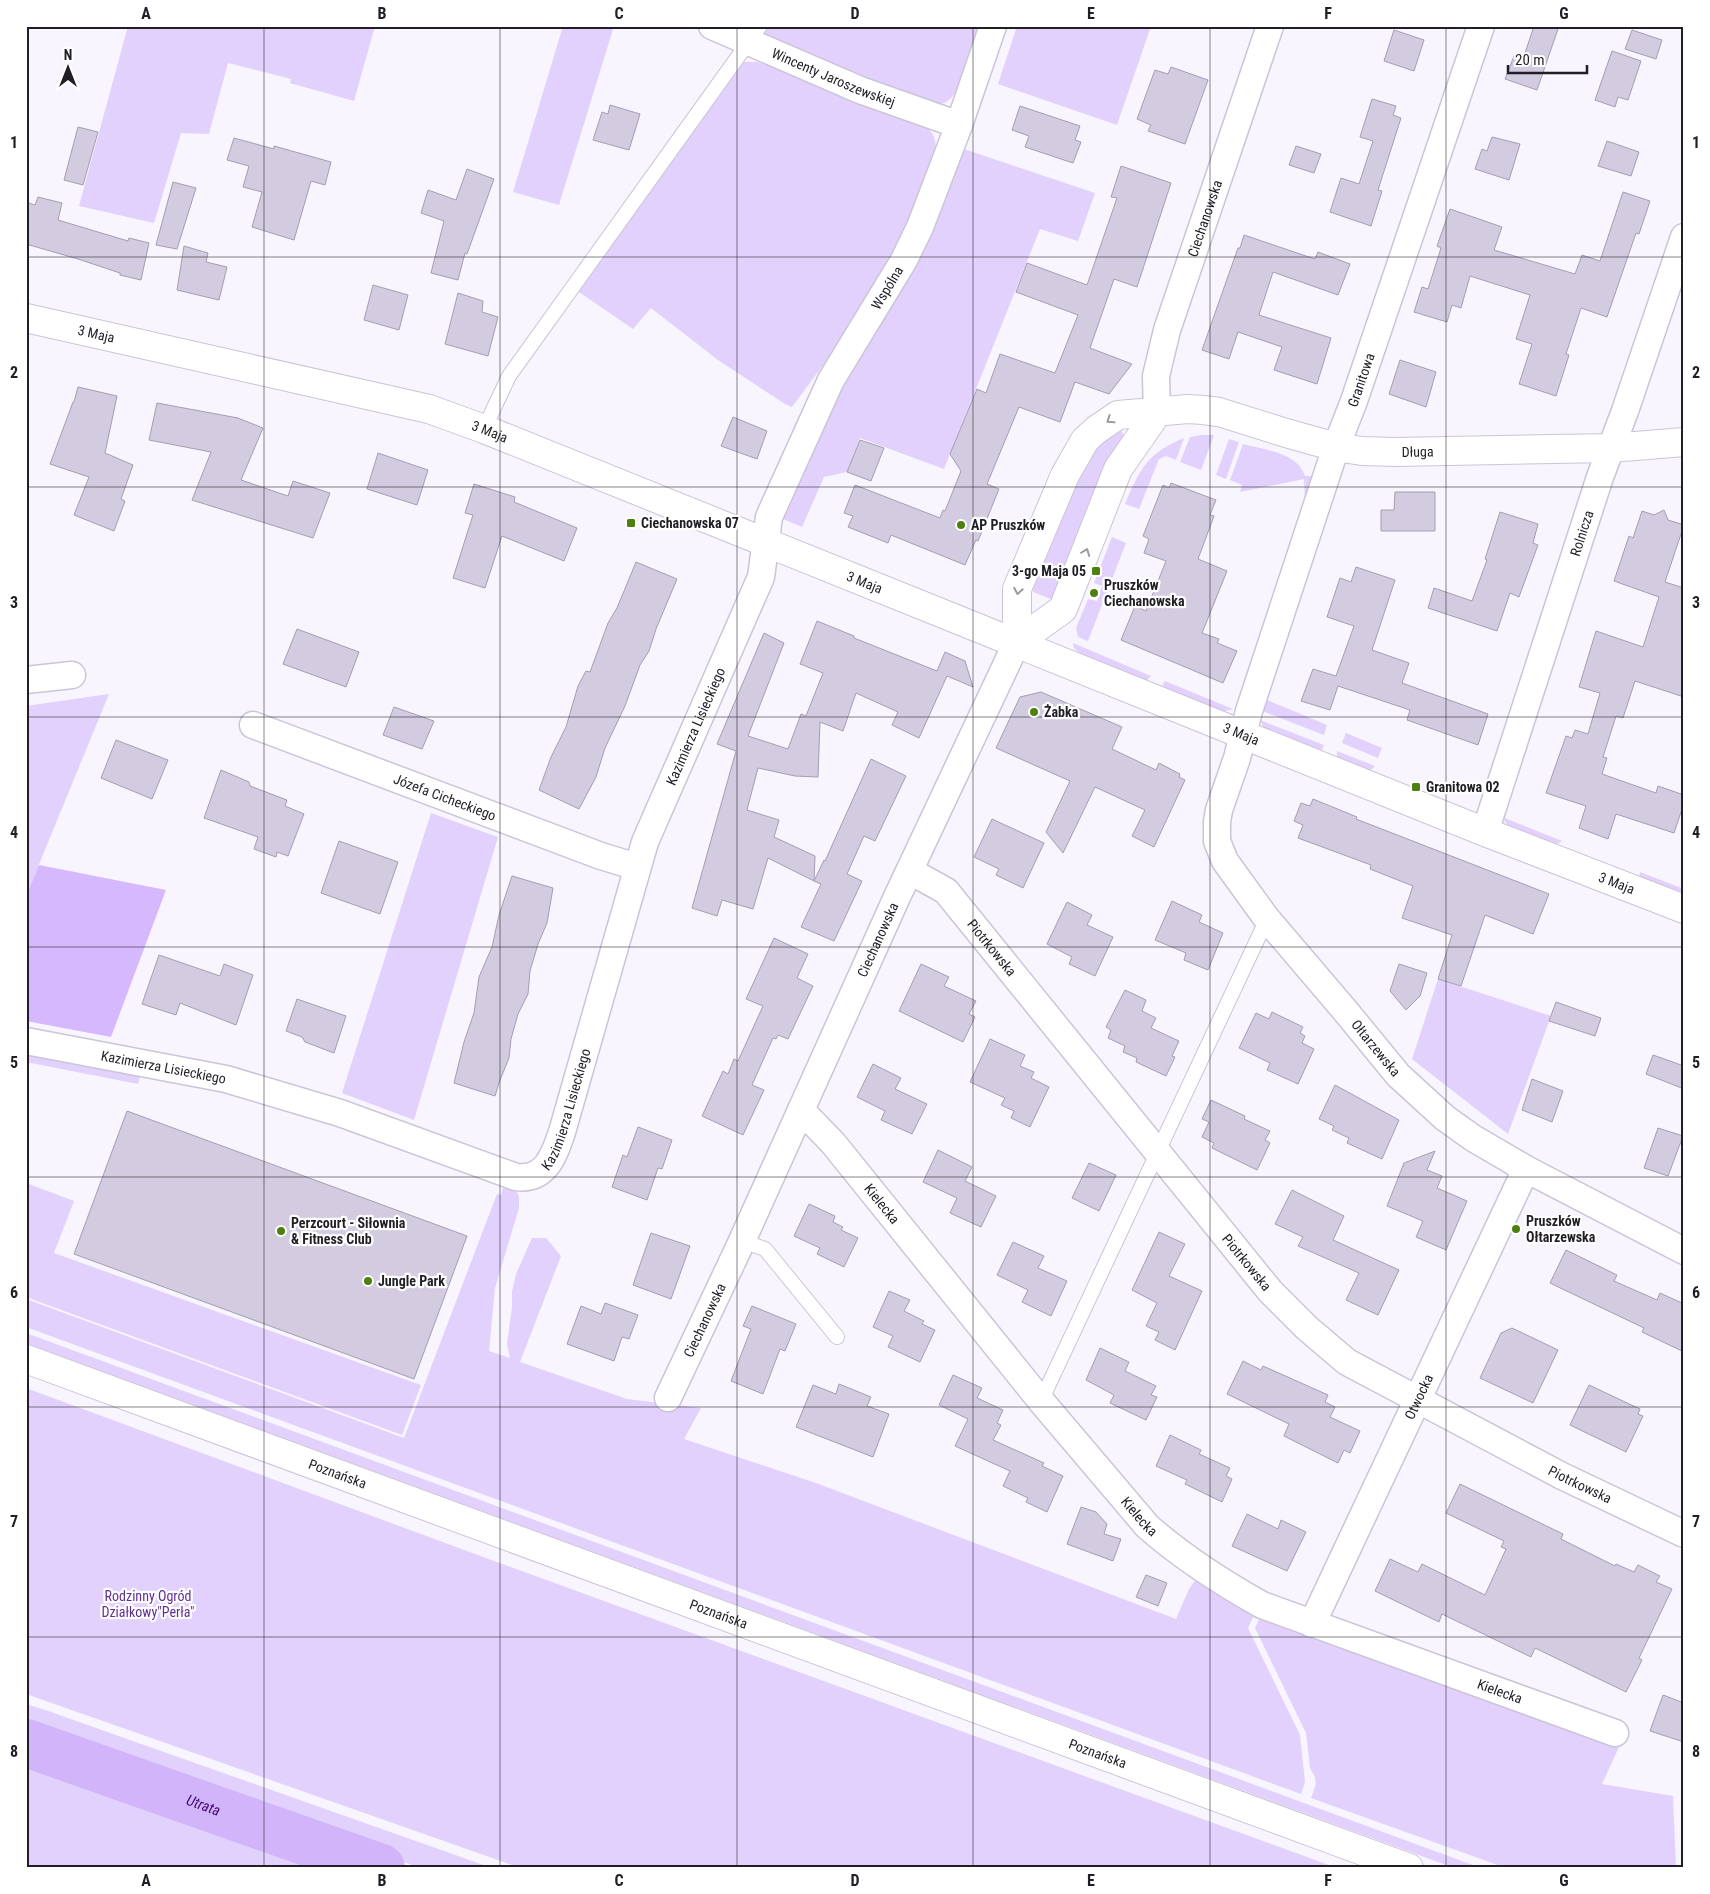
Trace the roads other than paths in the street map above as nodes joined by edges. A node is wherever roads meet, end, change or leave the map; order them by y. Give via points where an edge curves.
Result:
1 (712, 26) edge
2 (994, 26) edge
3 (1270, 26) edge
4 (1481, 26) edge
5 (753, 35) edge
6 (959, 125) junction
7 (1684, 237) edge
8 (26, 318) edge
9 (1157, 413) junction
10 (484, 429) junction
11 (1684, 442) edge
12 (1336, 447) junction
13 (1611, 448) junction
14 (764, 541) junction
15 (1017, 642) junction
16 (72, 675) dead end
17 (26, 680) edge
18 (253, 725) dead end
19 (1243, 734) junction
20 (1485, 832) junction
21 (637, 867) junction
22 (910, 871) junction
23 (1684, 909) edge
24 (1267, 919) junction
25 (26, 1041) edge
26 (802, 1110) junction
27 (1158, 1151) junction
28 (1526, 1169) junction
29 (742, 1241) junction
30 (1684, 1251) edge
31 (837, 1337) dead end
32 (26, 1359) edge
33 (668, 1398) dead end
34 (1417, 1400) junction
35 (1041, 1401) junction
36 (1684, 1534) edge
37 (1312, 1624) junction
38 (1615, 1733) dead end
39 (1409, 1868) edge

1 - 5 street, Wincenty Jaroszewskiej
2 - 6 street, Wspólna
3 - 9 street, Ciechanowska via 1167,330 1156,376
4 - 12 street, Granitowa
5 - 6 street, Wincenty Jaroszewskiej via 860,90
5 - 10 lane via 510,376
6 - 14 street, Wspólna via 912,244 831,380 769,517
7 - 13 street, Rolnicza
8 - 10 street, 3 Maja via 405,402
9 - 12 street, Długa via 1188,409 1219,412
15 -> 9 street, Ciechanowska via 1063,609 1118,470
9 -> 15 street, Ciechanowska via 1118,415 1084,440 1075,454 1017,589
10 - 14 street, 3 Maja
11 - 13 street, Długa
12 - 13 street, Długa via 1396,452
12 - 19 street, Granitowa
13 - 20 street, Rolnicza
14 - 15 street, 3 Maja
14 - 21 street, Kazimierza Lisieckiego via 761,577
15 - 19 street, 3 Maja
15 - 22 street, Ciechanowska
16 - 17 street
18 - 21 street, Józefa Cicheckiego via 600,856
19 - 20 street, 3 Maja
19 - 24 street, Ołtarzewska via 1219,810 1217,841 1225,861
20 - 23 street, 3 Maja
21 - 25 street, Kazimierza Lisieckiego via 557,1147 545,1168 530,1178 516,1177 340,1113 226,1079
22 - 26 street, Ciechanowska
22 - 27 street, Piotrkowska via 946,891
24 - 27 lane
24 - 28 street, Ołtarzewska via 1398,1075 1445,1118
26 - 29 street, Ciechanowska
26 - 35 street, Kielecka via 839,1150
27 - 34 street, Piotrkowska via 1270,1291 1307,1328 1347,1362
27 - 35 lane
28 - 30 street, Ołtarzewska
28 - 34 street, Otwocka
29 - 31 lane via 765,1249
29 - 33 street, Ciechanowska
32 - 39 street, Poznańska
34 - 36 street, Piotrkowska via 1562,1476
34 - 37 street, Otwocka
35 - 37 street, Kielecka via 1147,1526 1164,1541 1254,1601
37 - 38 street, Kielecka

